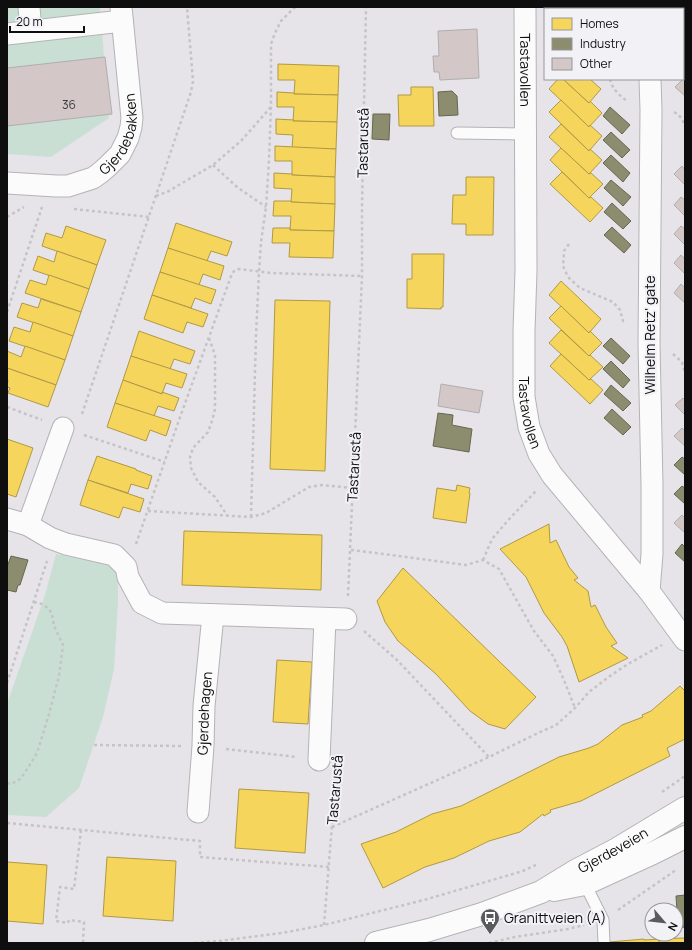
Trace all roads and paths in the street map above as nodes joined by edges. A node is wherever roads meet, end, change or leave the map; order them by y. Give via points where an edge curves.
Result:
1 (29, 7) edge
2 (187, 7) edge
3 (295, 7) edge
4 (366, 7) edge
5 (525, 7) edge
6 (122, 14) edge
7 (31, 31) junction
8 (7, 34) edge
9 (650, 80) edge
10 (271, 106) junction
11 (457, 133) dead end
12 (526, 134) junction
13 (213, 166) junction
14 (7, 183) edge
15 (156, 196) junction
16 (20, 206) dead end
17 (266, 207) junction
18 (49, 208) dead end
19 (70, 209) dead end
20 (149, 216) junction
21 (7, 217) edge
22 (569, 244) dead end
23 (259, 272) junction
24 (362, 276) junction
25 (7, 312) edge
26 (650, 331) junction
27 (209, 338) junction
28 (71, 424) joint
29 (552, 475) junction
30 (353, 488) junction
31 (148, 511) junction
32 (227, 515) junction
33 (251, 517) junction
34 (7, 519) edge
35 (28, 526) junction
36 (50, 538) junction
37 (351, 550) junction
38 (482, 560) junction
39 (126, 566) junction
40 (648, 591) junction
41 (34, 602) junction
42 (213, 615) junction
43 (325, 618) junction
44 (346, 619) junction
45 (683, 637) edge
46 (7, 683) edge
47 (575, 708) junction
48 (489, 757) junction
49 (328, 764) joint
50 (685, 776) edge
51 (7, 783) edge
52 (659, 794) dead end
53 (685, 808) edge
54 (198, 812) dead end
55 (7, 823) edge
56 (332, 827) junction
57 (81, 830) junction
58 (685, 837) edge
59 (537, 865) dead end
60 (329, 867) junction
61 (581, 876) junction
62 (324, 925) junction
63 (83, 943) edge
64 (195, 943) edge
65 (376, 943) edge
66 (604, 943) edge

1 - 7 street
2 - 15 path via 193,81
3 - 10 path via 281,21 271,44
4 - 24 path, Tastarustå
5 - 12 street, Tastavollen
6 - 7 street, Gjerdebakken
6 - 14 street, Gjerdebakken via 132,118 128,138 120,154 93,178 68,186
7 - 8 street, Gjerdebakken
9 - 26 street, Wilhelm Retz' gate
10 - 13 path via 241,141
10 - 17 path
11 - 12 lane
12 - 29 street, Tastavollen via 524,397 529,427 539,454
13 - 15 path
13 - 17 path
15 - 20 path
16 - 21 path via 26,206
17 - 23 path
18 - 25 path via 42,207
19 - 20 path
20 - 28 path
22 - 26 path via 564,250 563,266 568,277 580,288 613,302 620,310 623,321 638,330
23 - 24 path
23 - 27 path via 235,269
23 - 33 path
24 - 30 path, Tastarustå
26 - 40 street, Wilhelm Retz' gate via 652,554
27 - 31 path
27 - 32 path via 215,355 215,409 208,432 193,448 190,457 191,468 198,482 214,497
28 - 35 street
29 - 38 path via 492,539
29 - 40 street, Tastavollen
30 - 33 path via 321,485 309,487 266,513
30 - 37 path, Tastarustå
31 - 32 path
31 - 39 path
32 - 33 path
34 - 35 street
35 - 36 street
36 - 39 street via 114,555
36 - 41 path via 50,552
37 - 38 path via 466,565
37 - 44 path, Tastarustå
38 - 47 path via 499,569 534,631 553,656
39 - 42 street via 128,577 142,603 162,613
40 - 45 street, Tastavollen
41 - 46 path
41 - 51 path via 50,609 54,626 63,645 59,676 37,753 19,780
42 - 43 street
42 - 54 street, Gjerdehagen via 204,706
43 - 44 street
43 - 49 street
44 - 48 path via 363,630 396,660
45 - 47 path via 628,664 589,692
47 - 48 path via 556,725
48 - 56 path
49 - 56 path, Tastarustå
50 - 52 path
53 - 61 main road, Gjerdeveien via 617,849
55 - 57 path
56 - 60 path, Tastarustå
57 - 60 path via 200,841 200,857
57 - 63 path via 74,889 60,887 56,921 84,922
58 - 61 main road, Gjerdeveien via 653,853
59 - 62 path via 424,900
60 - 62 path, Tastarustå
61 - 65 main road, Gjerdeveien via 482,914
61 - 66 lane via 603,920
62 - 64 path via 282,933

